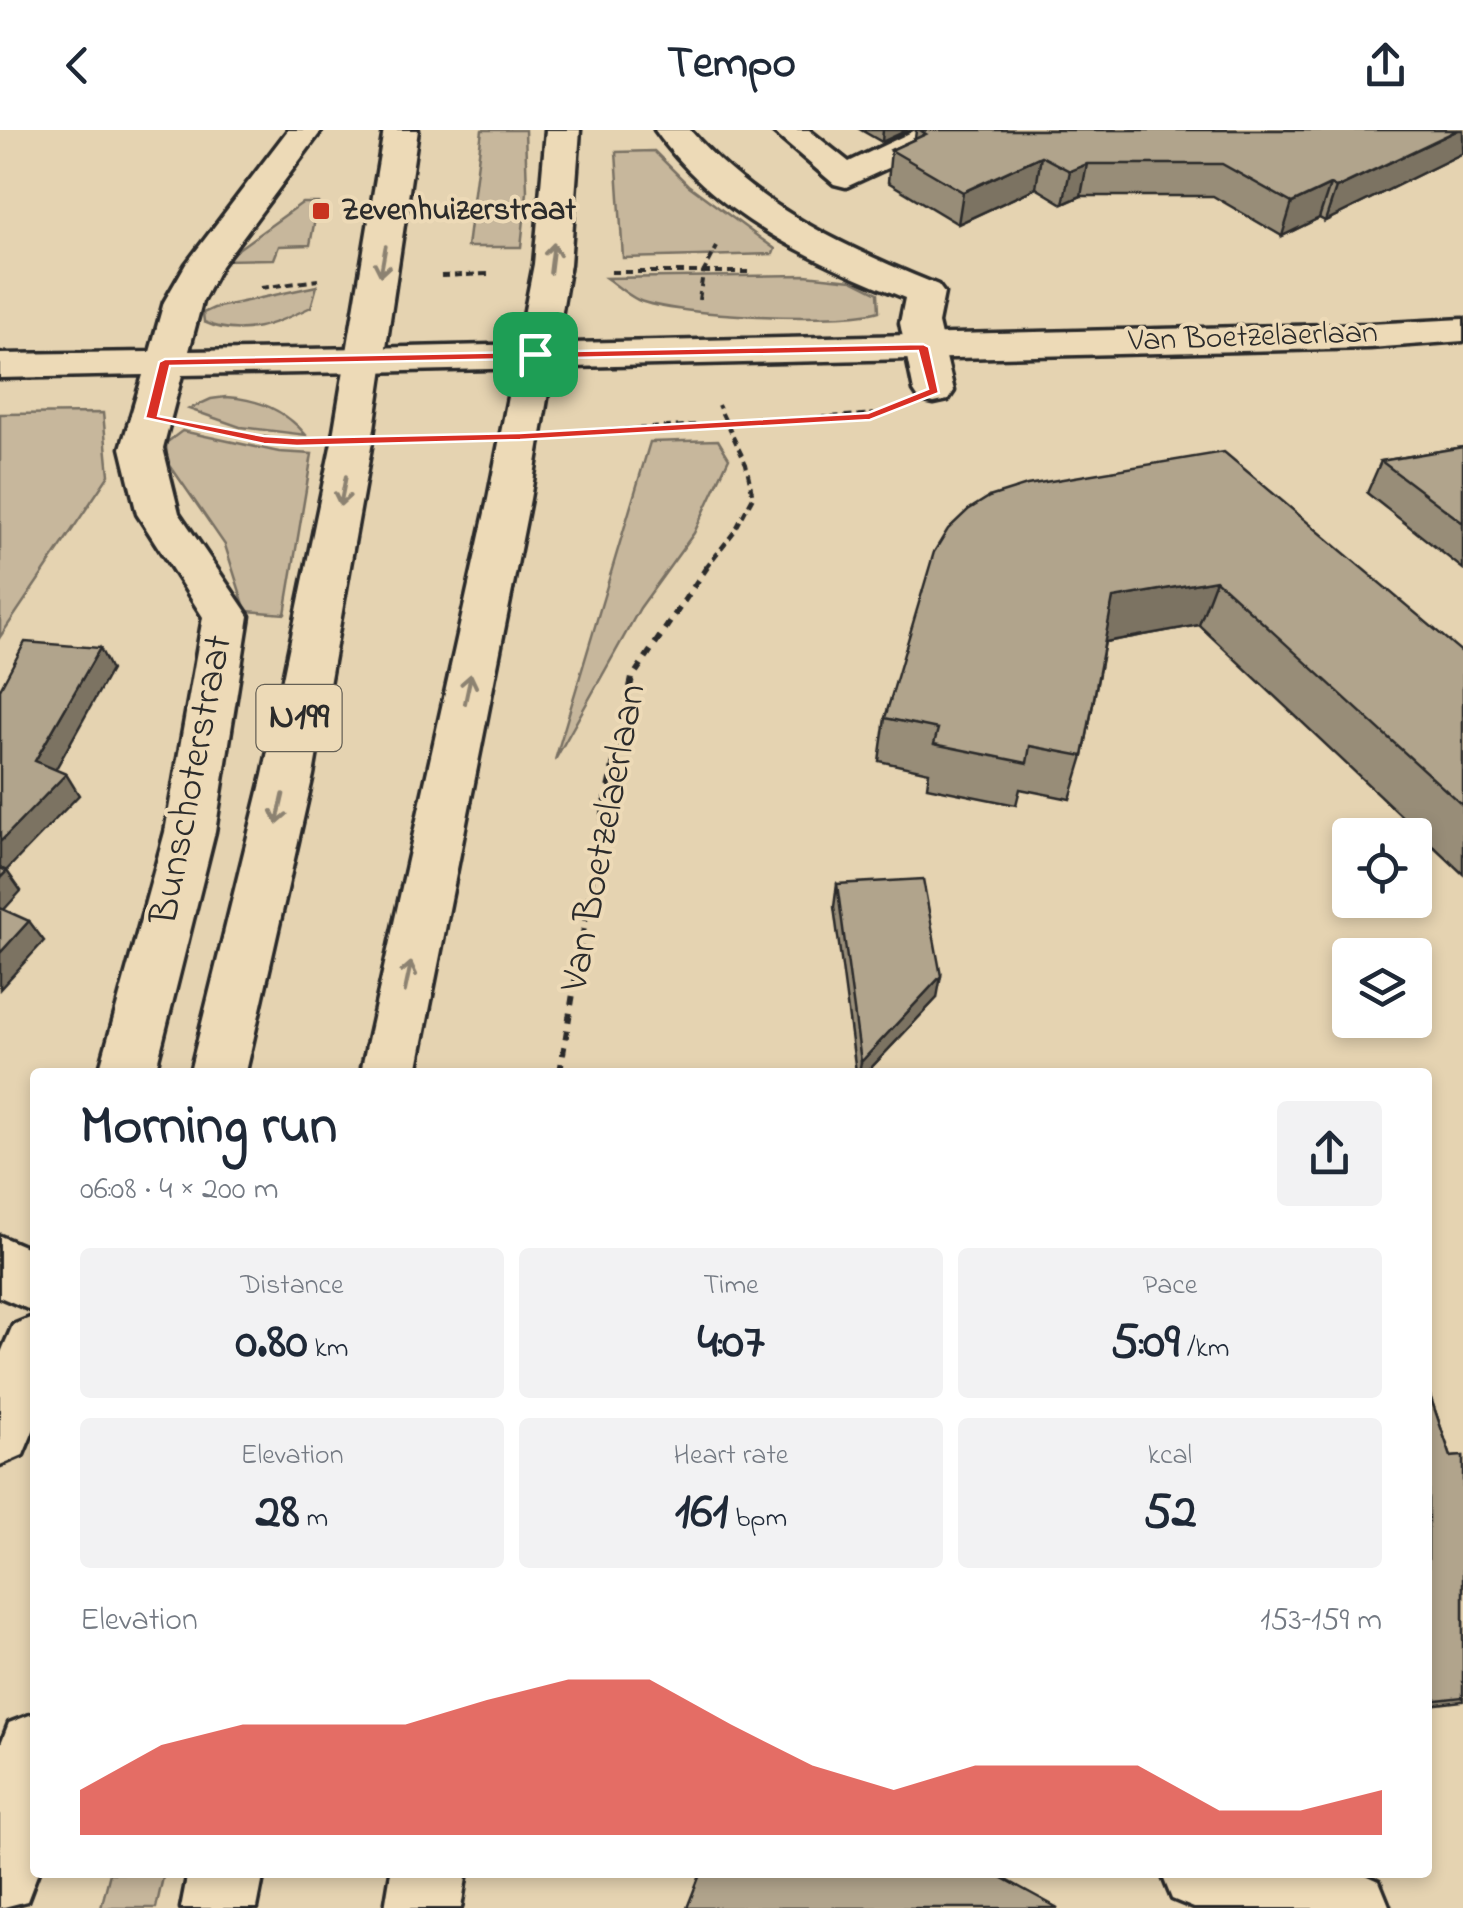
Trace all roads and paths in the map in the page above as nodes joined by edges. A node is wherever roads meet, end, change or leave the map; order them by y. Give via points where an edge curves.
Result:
1 (305, 130) edge
2 (400, 130) edge
3 (563, 130) edge
4 (672, 130) edge
5 (788, 130) edge
6 (943, 130) edge
7 (1463, 330) edge
8 (923, 347) junction
9 (535, 354) junction
10 (366, 360) junction
11 (165, 362) junction
12 (0, 366) edge
13 (934, 391) joint
14 (151, 418) junction
15 (725, 424) junction
16 (520, 436) junction
17 (352, 442) junction
18 (128, 1068) edge
19 (219, 1068) edge
20 (389, 1068) edge
21 (561, 1068) edge
22 (0, 1265) edge
23 (30, 1280) edge
24 (30, 1359) edge
25 (0, 1432) edge
26 (30, 1767) edge
27 (0, 1874) edge
28 (225, 1878) edge
29 (428, 1878) edge
30 (1216, 1878) edge
31 (219, 1908) edge
32 (424, 1908) edge
33 (1352, 1908) edge

1 - 11 street, Bunschoterstraat via 204,264 182,302
2 -> 10 street, N199
9 -> 3 street via 552,264
4 - 8 street via 730,194 788,231 925,293
5 - 6 street via 846,177
7 - 8 street, Van Boetzelaerlaan
8 - 9 street, Van Boetzelaerlaan
8 - 13 street
9 - 10 street, Van Boetzelaerlaan
9 - 16 street
10 - 11 street, Van Boetzelaerlaan
10 - 17 street, N199
11 - 12 street, Van Boetzelaerlaan
11 - 14 street, Bunschoterstraat
13 - 15 path via 870,417
14 - 17 path via 264,440
14 - 18 street, Bunschoterstraat via 142,448 158,514 226,616 190,832
15 - 16 path
15 - 21 path, Van Boetzelaerlaan via 746,464 753,498 632,678
16 - 17 path
20 -> 16 street
17 -> 19 street, N199 via 288,775
22 - 23 street
24 - 25 street
26 - 27 street
28 - 31 street
29 - 32 street
30 - 33 street

